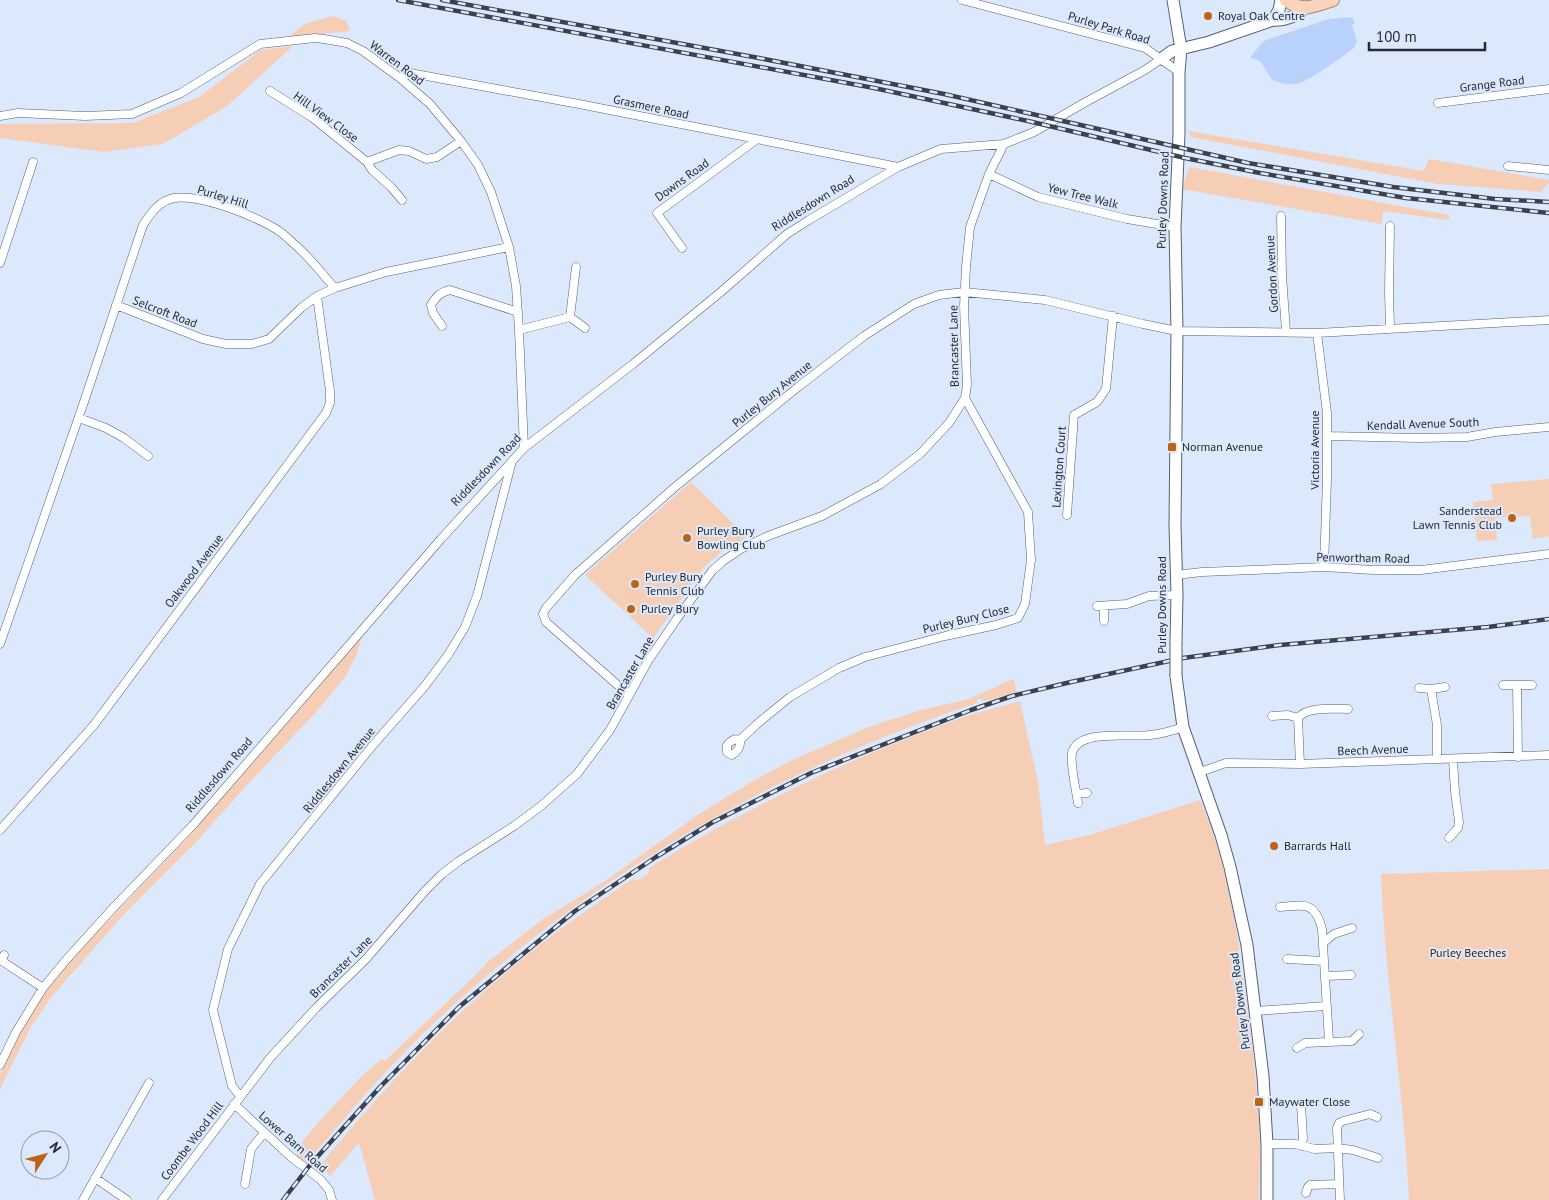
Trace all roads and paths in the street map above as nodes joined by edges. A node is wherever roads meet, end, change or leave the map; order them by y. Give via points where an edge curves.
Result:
1 (962, 0) edge
2 (1173, 0) edge
3 (1281, 0) edge
4 (1286, 0) edge
5 (1333, 0) edge
6 (1305, 8) junction
7 (1273, 20) junction
8 (1181, 49) junction
9 (1161, 59) junction
10 (1179, 72) junction
11 (400, 78) junction
12 (1549, 89) edge
13 (270, 91) dead end
14 (1438, 103) dead end
15 (0, 116) edge
16 (756, 140) junction
17 (461, 141) junction
18 (1004, 144) junction
19 (33, 162) dead end
20 (367, 162) junction
21 (1508, 166) dead end
22 (898, 167) junction
23 (1549, 170) edge
24 (989, 174) junction
25 (402, 200) dead end
26 (1281, 216) dead end
27 (1390, 226) dead end
28 (1175, 227) junction
29 (509, 246) junction
30 (682, 248) dead end
31 (0, 263) edge
32 (576, 267) dead end
33 (335, 288) junction
34 (964, 292) junction
35 (317, 296) junction
36 (116, 305) junction
37 (518, 312) junction
38 (1113, 316) junction
39 (570, 317) junction
40 (1549, 320) edge
41 (442, 326) dead end
42 (585, 328) dead end
43 (1390, 328) junction
44 (519, 330) junction
45 (1177, 331) junction
46 (1286, 331) junction
47 (1317, 333) junction
48 (965, 398) junction
49 (79, 418) junction
50 (1549, 427) edge
51 (1327, 436) junction
52 (524, 448) junction
53 (148, 456) dead end
54 (512, 460) junction
55 (1067, 515) dead end
56 (1549, 554) edge
57 (1324, 567) junction
58 (1176, 575) junction
59 (1177, 595) junction
60 (1104, 621) dead end
61 (0, 644) edge
62 (1503, 685) dead end
63 (1517, 685) junction
64 (1532, 685) dead end
65 (1445, 687) dead end
66 (1419, 688) dead end
67 (1430, 689) junction
68 (629, 695) junction
69 (1348, 709) dead end
70 (1272, 716) dead end
71 (1298, 718) junction
72 (1183, 727) junction
73 (740, 740) dead end
74 (1549, 755) edge
75 (1518, 756) junction
76 (1437, 759) junction
77 (1453, 759) junction
78 (1300, 764) junction
79 (1200, 772) junction
80 (1088, 793) dead end
81 (0, 830) edge
82 (1449, 838) dead end
83 (1280, 907) dead end
84 (1352, 928) dead end
85 (1323, 943) junction
86 (1287, 959) dead end
87 (2, 961) edge
88 (1324, 961) junction
89 (1351, 975) dead end
90 (1325, 976) junction
91 (43, 988) junction
92 (1326, 1006) junction
93 (1256, 1011) junction
94 (1359, 1034) dead end
95 (1329, 1041) junction
96 (1297, 1048) dead end
97 (0, 1065) edge
98 (149, 1083) dead end
99 (240, 1096) junction
100 (234, 1104) junction
101 (1301, 1105) dead end
102 (1376, 1117) dead end
103 (264, 1133) junction
104 (1267, 1144) junction
105 (1302, 1146) junction
106 (1337, 1148) junction
107 (1378, 1158) dead end
108 (95, 1178) junction
109 (245, 1184) dead end
110 (1339, 1184) junction
111 (1306, 1193) dead end
112 (84, 1200) edge
113 (127, 1200) edge
114 (162, 1200) edge
115 (332, 1200) edge
116 (1267, 1200) edge
117 (1340, 1200) edge

1 - 9 street, Purley Park Road via 1145,48
2 - 8 street, Purley Downs Road
3 - 7 street
4 - 6 main road
5 - 6 main road
6 - 7 street, Riddlesdown Road via 1299,14
7 - 8 street, Riddlesdown Road
8 - 9 street, Riddlesdown Road
8 - 10 street, Purley Downs Road
9 - 10 street
9 - 18 street, Riddlesdown Road via 1034,132
10 - 28 street, Purley Downs Road
11 - 15 street, Warren Road via 347,43 315,38 260,44 181,93 132,114 18,113
11 - 16 street, Grasmere Road via 410,73 440,78
11 - 17 street, Warren Road via 430,104
12 - 14 street, Grange Road
13 - 20 street, Hill View Close via 313,118
16 - 22 street, Grasmere Road
16 - 30 street, Downs Road via 657,213
17 - 20 street via 437,157 426,158 399,150
17 - 29 street, Warren Road via 491,192
18 - 22 street, Riddlesdown Road via 941,149
18 - 24 street, Brancaster Lane
19 - 31 street
20 - 25 street, Hill View Close
21 - 23 street
22 - 52 street, Riddlesdown Road via 786,234 633,364
24 - 28 street, Yew Tree Walk via 1038,196 1127,219
24 - 34 street, Brancaster Lane via 970,227
26 - 46 street, Gordon Avenue
27 - 43 street
28 - 45 street, Purley Downs Road
29 - 33 street, Selcroft Road via 386,272
29 - 37 street, Warren Road
32 - 39 street
33 - 35 street, Selcroft Road
33 - 36 street, Purley Hill via 294,243 270,225 206,201 173,198 156,206 143,224
34 - 38 street, Purley Bury Avenue via 1045,300
34 - 48 street, Brancaster Lane
34 - 68 street, Purley Bury Avenue via 940,295 914,304 864,336 675,487 575,575 546,608 546,622
35 - 36 street, Selcroft Road via 269,339 252,344 226,344 203,339
35 - 81 street, Oakwood Avenue via 330,391 326,413 94,725
36 - 49 street, Selcroft Road
37 - 41 street via 450,290 444,291 431,305
37 - 44 street, Warren Road
38 - 45 street, Purley Bury Avenue
38 - 55 street, Lexington Court via 1106,389 1097,402 1074,415
39 - 42 street
39 - 44 street
40 - 43 street
43 - 47 street
44 - 52 street, Warren Road
45 - 46 street
45 - 58 street, Purley Downs Road
46 - 47 street
47 - 51 street, Victoria Avenue
48 - 68 street, Brancaster Lane via 949,423 926,448 881,484 822,516 741,549 712,570 656,648
48 - 73 street, Purley Bury Close via 1028,512 1031,560 1025,604 1018,618 865,657 790,697
49 - 53 street via 106,428
49 - 61 street, Selcroft Road
50 - 51 street, Kendall Avenue South via 1467,437
51 - 57 street, Victoria Avenue
52 - 54 street, Riddlesdown Road
54 - 91 street, Riddlesdown Road via 192,825
54 - 99 street, Riddlesdown Avenue via 477,596 465,627 424,687 260,884 228,949 213,1010 232,1086
56 - 57 street, Penwortham Road via 1421,570
57 - 58 street, Penwortham Road
58 - 59 street, Purley Downs Road
59 - 60 street via 1152,595 1127,604 1100,606
59 - 72 street, Purley Downs Road, bridge via 1176,676
62 - 63 street
63 - 64 street
63 - 75 street
65 - 67 street
66 - 67 street
67 - 76 street via 1437,725
68 - 99 street, Brancaster Lane via 610,730 577,774 541,806 442,874 366,959 286,1039
69 - 71 street via 1313,710
70 - 71 street
71 - 78 street
72 - 79 street, Purley Downs Road
72 - 80 street via 1148,735 1086,738 1077,744 1072,752 1078,798
74 - 75 street, Beech Avenue
75 - 77 street, Beech Avenue
76 - 77 street, Beech Avenue
76 - 78 street, Beech Avenue
77 - 82 street via 1459,822
78 - 79 street, Beech Avenue via 1226,763
79 - 93 street, Purley Downs Road via 1230,867 1247,945
83 - 85 street via 1310,906 1320,919
84 - 85 street via 1334,934
85 - 88 street
86 - 88 street
87 - 91 street
88 - 90 street
89 - 90 street
90 - 92 street
91 - 97 street, Riddlesdown Road
92 - 93 street
92 - 95 street
93 - 104 street, Purley Downs Road
94 - 95 street via 1352,1041
95 - 96 street via 1306,1043
98 - 108 street
99 - 100 street, Coombe Wood Hill
100 - 103 street, Lower Barn Road
100 - 114 street, Coombe Wood Hill
101 - 105 street
102 - 106 street via 1370,1114 1339,1123
103 - 109 street via 251,1150
103 - 115 street, Lower Barn Road via 320,1180 329,1190
104 - 105 street
104 - 116 street, Purley Downs Road
105 - 106 street
106 - 107 street
106 - 110 street
108 - 112 street
108 - 113 street
110 - 111 street via 1310,1185
110 - 117 street

